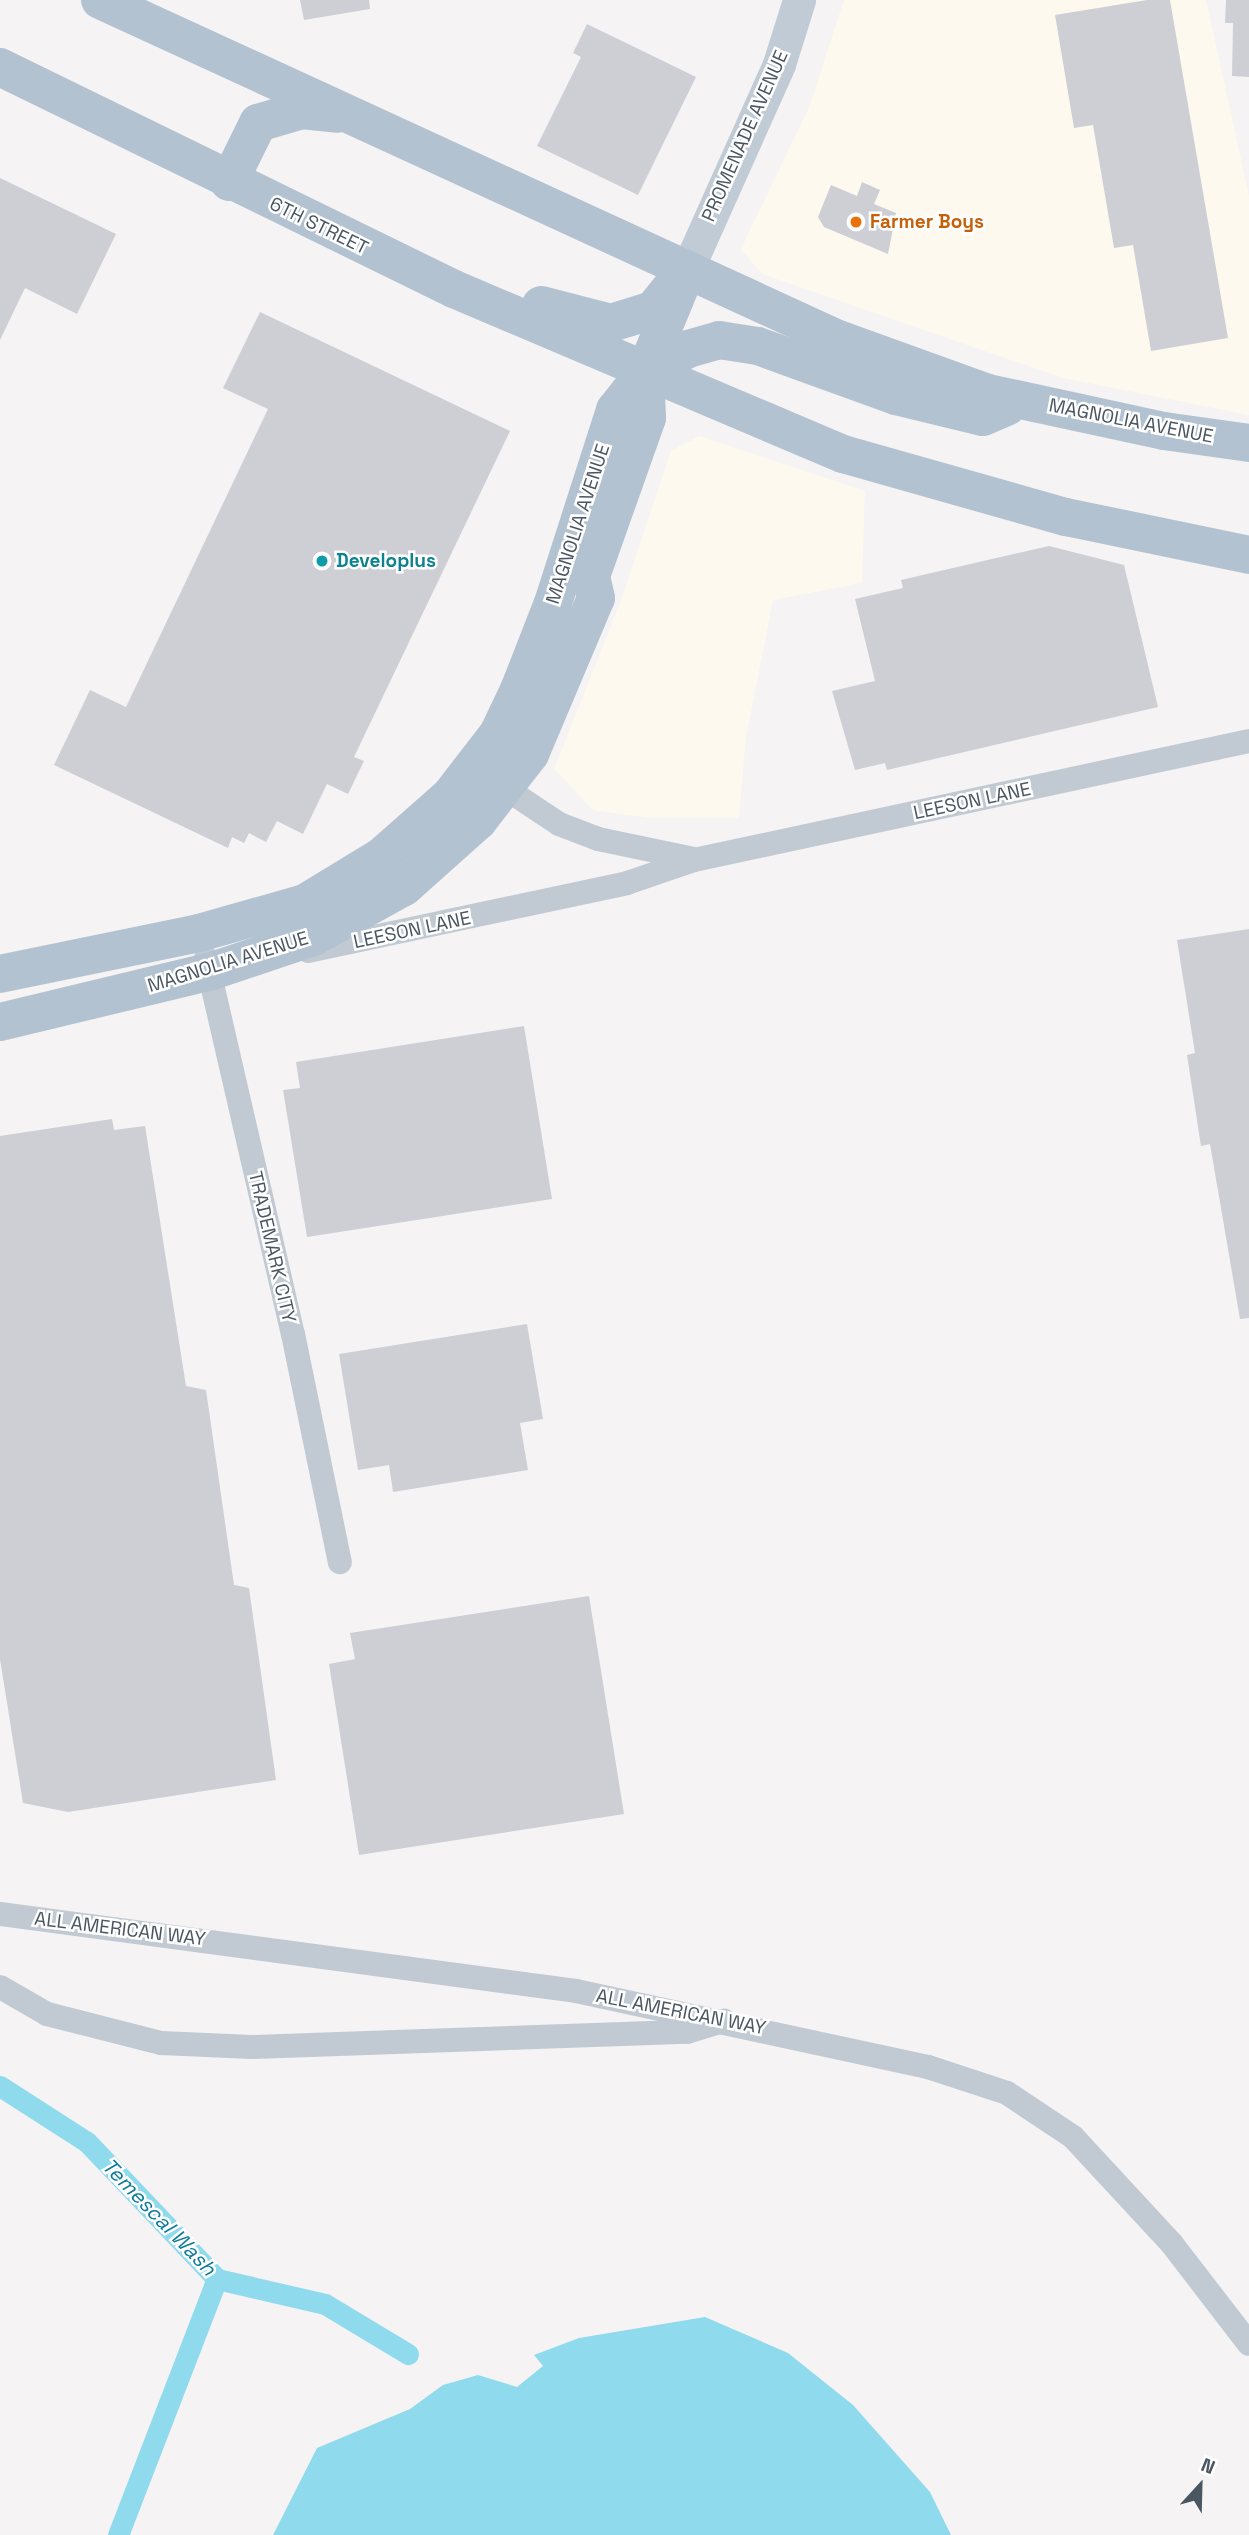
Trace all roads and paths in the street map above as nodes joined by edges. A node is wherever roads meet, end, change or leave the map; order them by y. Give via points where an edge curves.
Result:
1 (100, 0) edge
2 (799, 0) edge
3 (0, 66) edge
4 (354, 115) junction
5 (229, 182) junction
6 (346, 239) junction
7 (687, 270) junction
8 (645, 372) junction
9 (1023, 400) junction
10 (1249, 443) edge
11 (843, 454) junction
12 (1249, 555) edge
13 (596, 598) junction
14 (1249, 741) edge
15 (474, 765) junction
16 (503, 788) junction
17 (694, 860) junction
18 (199, 933) junction
19 (209, 972) junction
20 (0, 974) edge
21 (0, 1022) edge
22 (340, 1562) dead end
23 (0, 1914) edge
24 (0, 1987) edge
25 (728, 2020) junction
26 (1249, 2344) edge

1 - 4 main road
2 - 7 main road, PROMENADE AVENUE via 779,64
3 - 5 main road, 6TH STREET
4 - 5 main road via 302,110 258,123
4 - 7 main road
5 - 6 main road, 6TH STREET
6 - 7 main road via 429,255 559,314 611,323 653,310
6 - 8 main road, 6TH STREET
7 - 8 main road, MAGNOLIA AVENUE
7 - 9 main road, MAGNOLIA AVENUE via 838,340 988,393
8 - 9 main road via 688,349 719,340 758,346 896,396 984,417
8 - 11 main road
8 - 13 main road, MAGNOLIA AVENUE via 647,418 591,576
8 - 15 main road, MAGNOLIA AVENUE via 615,410 538,645 498,734
9 - 10 main road, MAGNOLIA AVENUE via 1164,431
11 - 12 main road via 1066,517
11 - 13 main road via 775,442 704,416 672,419 653,447 610,579
13 - 16 main road, MAGNOLIA AVENUE via 530,754
14 - 17 street, LEESON LANE
15 - 16 street, LEESON LANE
15 - 18 main road, MAGNOLIA AVENUE via 419,826 305,903
16 - 17 street, LEESON LANE via 559,824 598,839
16 - 19 main road, MAGNOLIA AVENUE via 478,821 404,887 313,937
17 - 19 street, LEESON LANE via 627,883
18 - 19 street, TRADEMARK CITY
18 - 20 main road, MAGNOLIA AVENUE
19 - 21 main road, MAGNOLIA AVENUE
19 - 22 street, TRADEMARK CITY
23 - 25 street, ALL AMERICAN WAY via 576,1991
24 - 25 street via 47,2014 161,2043 252,2047 687,2032
25 - 26 street, ALL AMERICAN WAY via 928,2067 1007,2092 1073,2137 1172,2244

